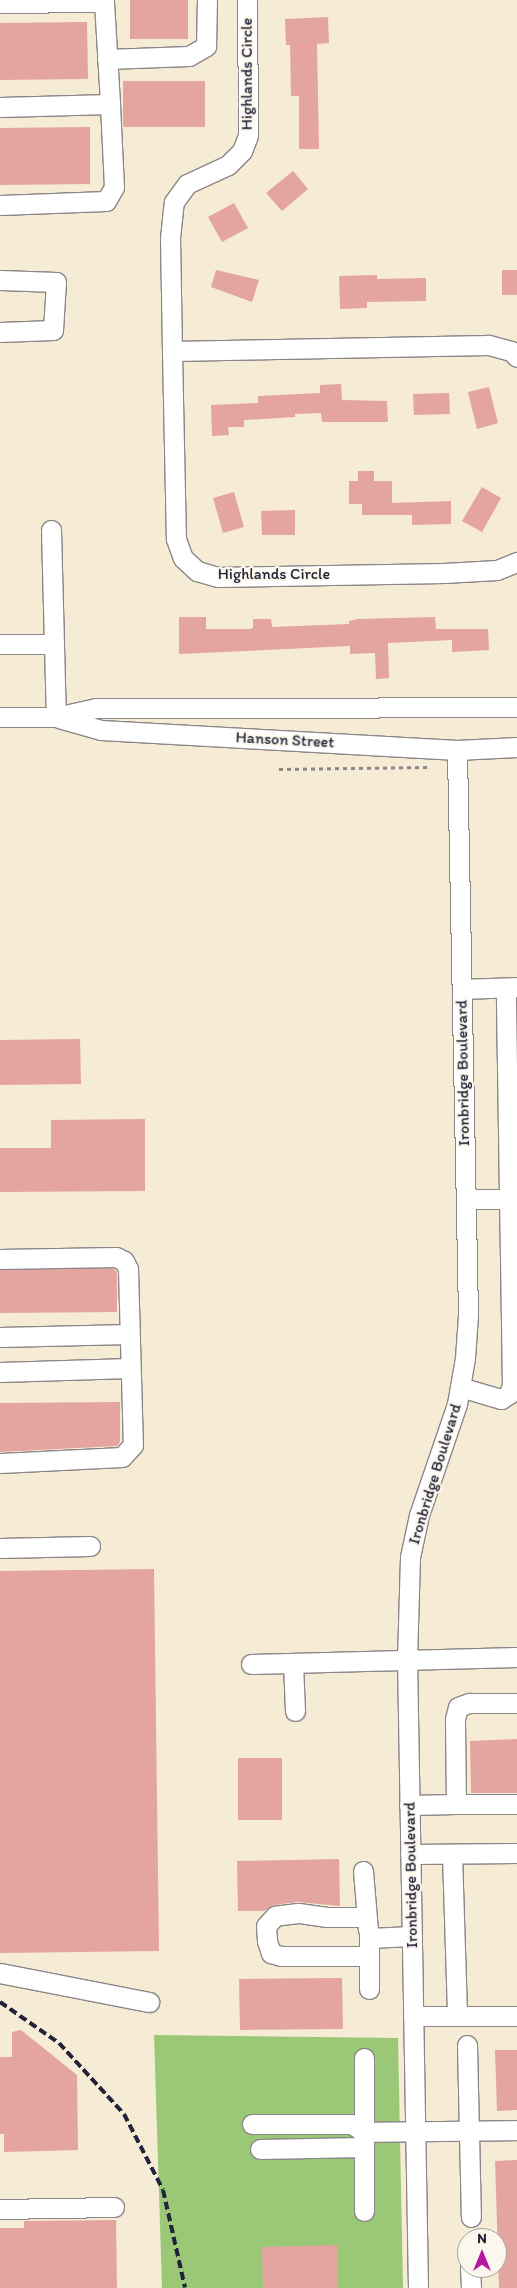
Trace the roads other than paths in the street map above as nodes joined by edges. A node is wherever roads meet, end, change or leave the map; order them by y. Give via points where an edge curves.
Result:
1 (207, 0) edge
2 (248, 0) edge
3 (0, 3) edge
4 (107, 59) junction
5 (110, 104) junction
6 (0, 107) edge
7 (0, 205) edge
8 (0, 280) edge
9 (0, 332) edge
10 (172, 351) junction
11 (517, 357) edge
12 (51, 530) dead end
13 (517, 562) edge
14 (0, 644) edge
15 (52, 644) junction
16 (517, 707) edge
17 (0, 717) edge
18 (56, 717) junction
19 (517, 747) edge
20 (457, 758) junction
21 (462, 988) junction
22 (511, 988) edge
23 (466, 1199) junction
24 (509, 1199) junction
25 (0, 1259) edge
26 (130, 1334) junction
27 (0, 1337) edge
28 (130, 1368) junction
29 (0, 1372) edge
30 (460, 1387) junction
31 (0, 1463) edge
32 (90, 1546) dead end
33 (0, 1548) edge
34 (517, 1657) edge
35 (407, 1660) junction
36 (293, 1663) junction
37 (251, 1664) dead end
38 (517, 1703) edge
39 (295, 1711) dead end
40 (456, 1804) junction
41 (517, 1804) edge
42 (409, 1805) junction
43 (517, 1853) edge
44 (410, 1854) junction
45 (452, 1854) junction
46 (363, 1870) dead end
47 (366, 1917) junction
48 (412, 1936) junction
49 (369, 1947) junction
50 (0, 1973) edge
51 (369, 1989) dead end
52 (148, 2002) dead end
53 (413, 2016) junction
54 (457, 2016) junction
55 (517, 2016) edge
56 (468, 2045) dead end
57 (364, 2058) dead end
58 (252, 2124) dead end
59 (517, 2130) edge
60 (469, 2131) junction
61 (415, 2132) junction
62 (364, 2139) junction
63 (260, 2149) dead end
64 (114, 2207) dead end
65 (0, 2210) edge
66 (364, 2211) dead end
67 (471, 2217) dead end
68 (418, 2288) edge

1 - 4 street via 206,46 189,56
2 - 10 street, Highlands Circle via 248,134 242,151 228,165 187,184 174,202 170,238
3 - 4 street via 104,2
4 - 5 street
5 - 6 street
5 - 7 street via 114,187 106,201
8 - 9 street via 56,282 53,330
10 - 11 street via 488,345 511,351
10 - 13 street, Highlands Circle via 176,539 183,558 197,570 218,577 444,573 497,570
12 - 15 street
14 - 15 street
15 - 18 street
16 - 18 street, Hanson Street via 96,708
17 - 18 street, Hanson Street
18 - 20 street, Hanson Street via 101,730
19 - 20 street, Hanson Street
20 - 21 street, Ironbridge Boulevard
21 - 22 street
21 - 23 street, Ironbridge Boulevard
22 - 24 street
23 - 24 street
23 - 30 street, Ironbridge Boulevard via 468,1315
24 - 30 street via 509,1394 501,1399
25 - 26 street via 116,1257 124,1261 128,1268
26 - 27 street
26 - 28 street
28 - 29 street
28 - 31 street via 130,1452 122,1457
30 - 35 street, Ironbridge Boulevard via 419,1515 410,1557
32 - 33 street
34 - 35 street
35 - 36 street
35 - 42 street, Ironbridge Boulevard
36 - 37 street
36 - 39 street
38 - 40 street via 469,1704 458,1708 455,1719
40 - 41 street
40 - 42 street
42 - 44 street, Ironbridge Boulevard
43 - 45 street
44 - 45 street
44 - 48 street, Ironbridge Boulevard
45 - 54 street
46 - 47 street
47 - 49 street
47 - 49 street via 298,1913 275,1916 266,1926 266,1941 271,1953 281,1956
48 - 49 street
48 - 53 street, Ironbridge Boulevard
49 - 51 street
50 - 52 street
53 - 54 street
53 - 61 street, Ironbridge Boulevard
54 - 55 street
56 - 60 street
57 - 62 street
58 - 62 street via 352,2124
59 - 60 street
60 - 61 street
60 - 67 street
61 - 62 street
61 - 68 street, Ironbridge Boulevard
62 - 63 street
62 - 66 street
64 - 65 street

